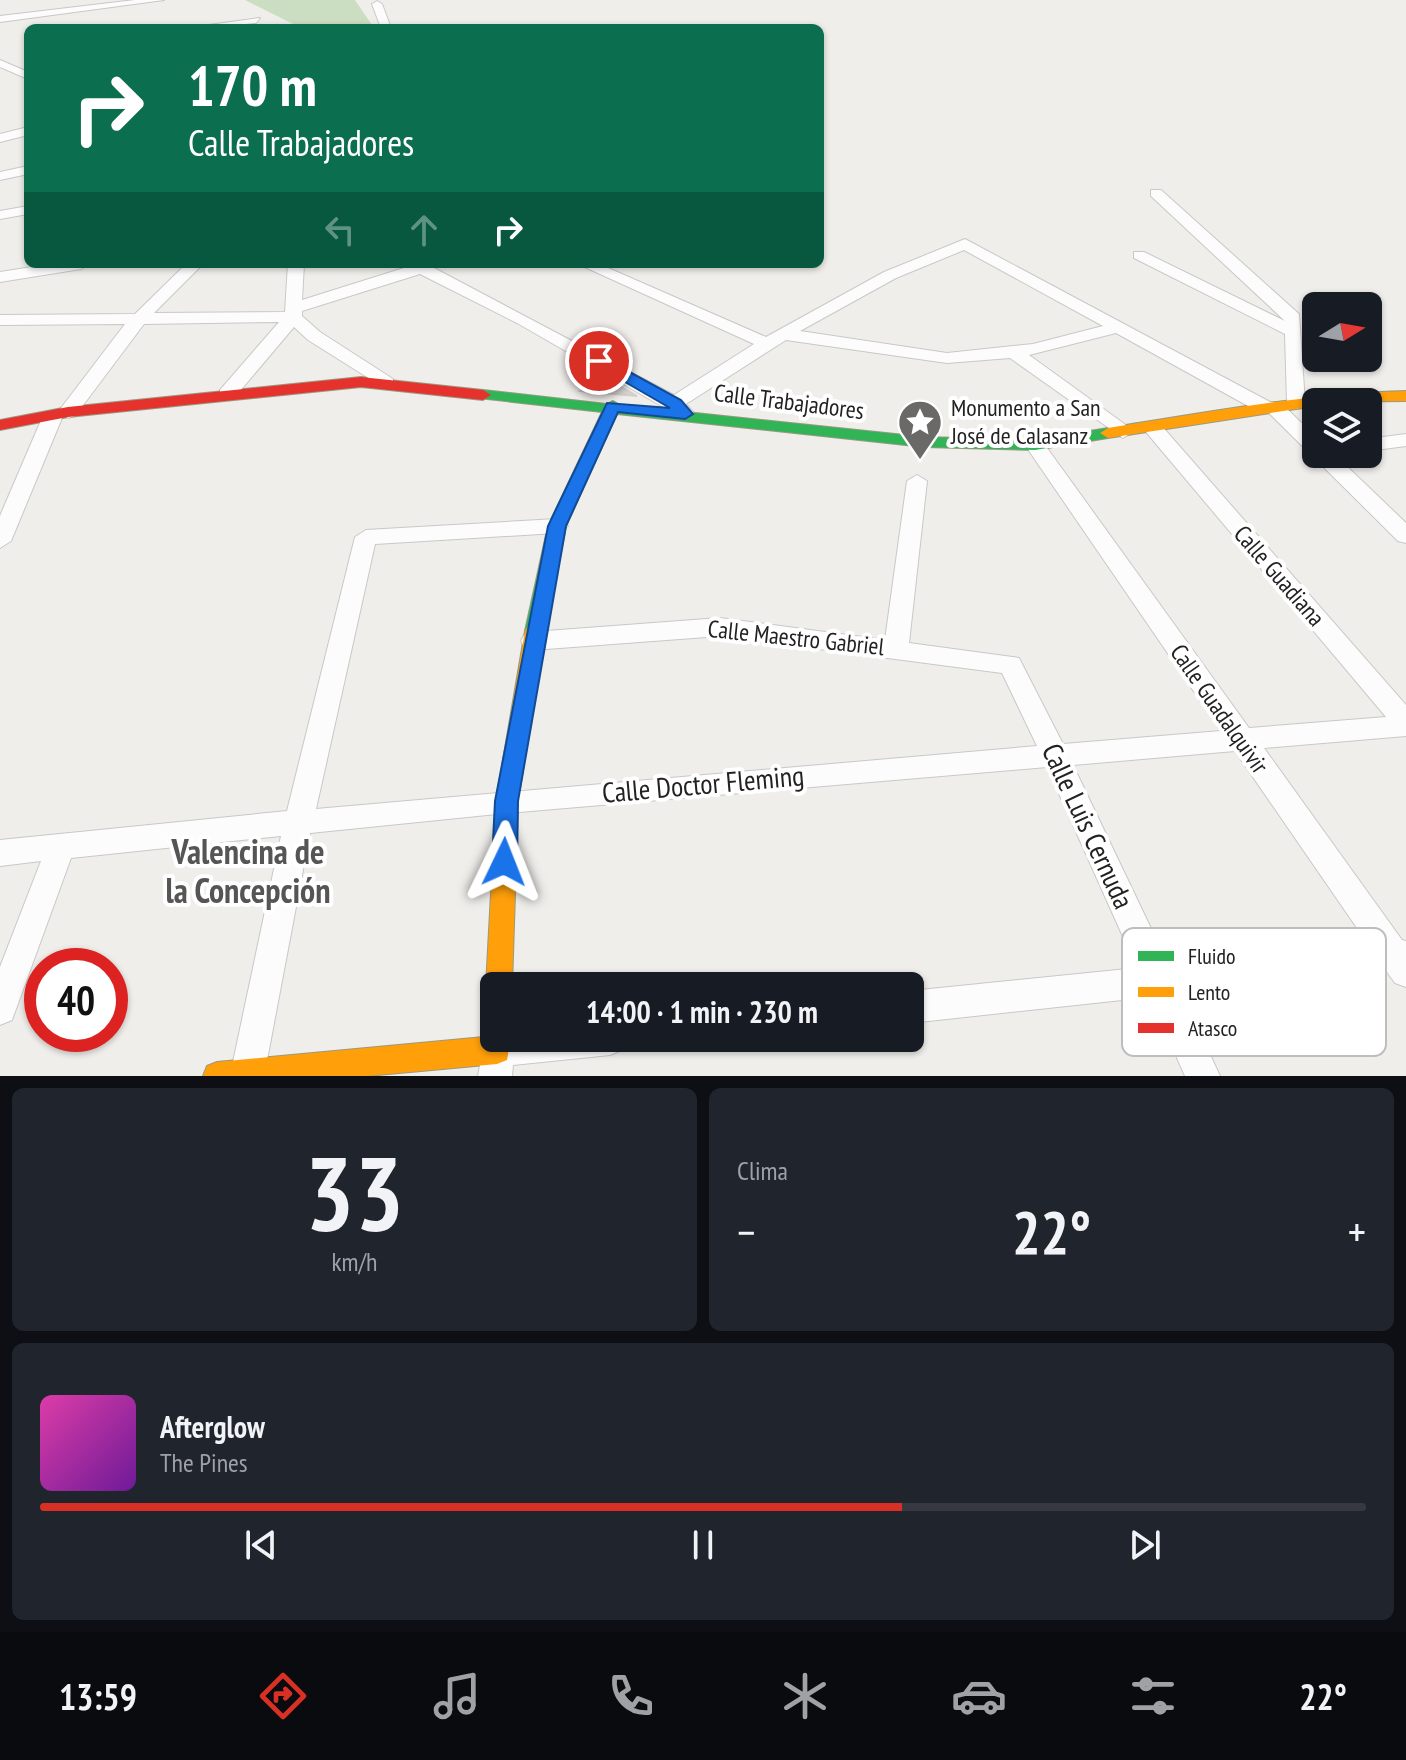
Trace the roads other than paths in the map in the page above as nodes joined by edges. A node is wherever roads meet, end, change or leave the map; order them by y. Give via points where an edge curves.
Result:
1 (159, 0) edge
2 (377, 4) dead end
3 (0, 19) edge
4 (256, 20) dead end
5 (232, 24) edge
6 (384, 24) edge
7 (24, 59) edge
8 (0, 63) edge
9 (24, 74) edge
10 (24, 132) edge
11 (0, 138) edge
12 (24, 171) edge
13 (0, 176) edge
14 (1156, 193) dead end
15 (24, 211) edge
16 (0, 215) edge
17 (1139, 255) dead end
18 (56, 268) edge
19 (191, 268) edge
20 (296, 268) edge
21 (414, 268) edge
22 (428, 268) edge
23 (595, 268) edge
24 (0, 277) edge
25 (293, 313) junction
26 (142, 319) junction
27 (0, 320) edge
28 (1117, 327) junction
29 (1294, 332) junction
30 (783, 334) junction
31 (766, 343) junction
32 (1013, 352) junction
33 (386, 383) junction
34 (227, 394) junction
35 (1406, 396) edge
36 (1296, 403) junction
37 (613, 406) junction
38 (680, 408) junction
39 (1270, 408) junction
40 (60, 415) junction
41 (0, 425) edge
42 (1153, 428) junction
43 (1123, 432) junction
44 (1302, 436) edge
45 (1406, 440) edge
46 (1382, 443) edge
47 (1035, 445) junction
48 (1336, 468) edge
49 (917, 481) dead end
50 (557, 526) junction
51 (1406, 536) edge
52 (0, 541) edge
53 (533, 641) junction
54 (896, 648) junction
55 (1010, 665) joint
56 (1406, 724) edge
57 (1239, 738) junction
58 (1055, 754) junction
59 (507, 801) junction
60 (298, 823) junction
61 (61, 847) junction
62 (0, 853) edge
63 (1136, 928) edge
64 (1378, 928) edge
65 (1386, 939) edge
66 (1402, 961) edge
67 (500, 972) edge
68 (1122, 985) edge
69 (924, 1006) edge
70 (0, 1009) edge
71 (516, 1052) edge
72 (496, 1055) edge
73 (1194, 1056) edge
74 (247, 1075) edge
75 (217, 1076) edge
76 (1203, 1076) edge

1 - 3 street
2 - 6 street
4 - 5 street
7 - 8 street
8 - 9 street
10 - 11 street
12 - 13 street
14 - 29 street via 1293,318
15 - 16 street
17 - 29 street
18 - 24 street
19 - 26 street
20 - 25 street
21 - 25 street
22 - 38 street
23 - 31 street
25 - 26 street
25 - 33 street via 314,336
25 - 34 street
26 - 27 street
26 - 40 street
28 - 30 street via 965,244 919,261
28 - 32 street
28 - 39 street
29 - 36 street
30 - 31 street
30 - 32 street via 947,358
31 - 38 street
32 - 43 street
33 - 34 street, Calle Trabajadores
33 - 37 street, Calle Trabajadores
34 - 40 street, Calle Trabajadores
35 - 36 street, Calle Trabajadores
36 - 39 street, Calle Trabajadores
37 - 38 street, Calle Trabajadores
37 - 50 street
38 - 47 street, Calle Trabajadores via 924,442
39 - 42 street, Calle Trabajadores
39 - 44 street
40 - 41 street, Calle Trabajadores
40 - 52 street
42 - 43 street, Calle Trabajadores
42 - 56 street, Calle Guadiana
43 - 47 street, Calle Trabajadores
45 - 46 street
47 - 57 street, Calle Guadalquivir
48 - 51 street
49 - 54 street
50 - 53 street
50 - 60 street via 366,537
53 - 54 street, Calle Maestro Gabriel via 720,627
53 - 59 street
54 - 55 street, Calle Maestro Gabriel
55 - 58 street, Calle Luis Cernuda
56 - 57 street, Calle Doctor Fleming
57 - 58 street, Calle Doctor Fleming
57 - 64 street, Calle Guadalquivir
58 - 59 street, Calle Doctor Fleming
58 - 63 street, Calle Luis Cernuda
59 - 60 street, Calle Doctor Fleming
59 - 67 street
60 - 61 street, Calle Doctor Fleming
60 - 74 street
61 - 62 street, Calle Doctor Fleming
61 - 70 street
65 - 66 street, Calle Guadalquivir
68 - 69 street
71 - 72 street
72 - 74 street
73 - 76 street, Calle Luis Cernuda
74 - 75 street

